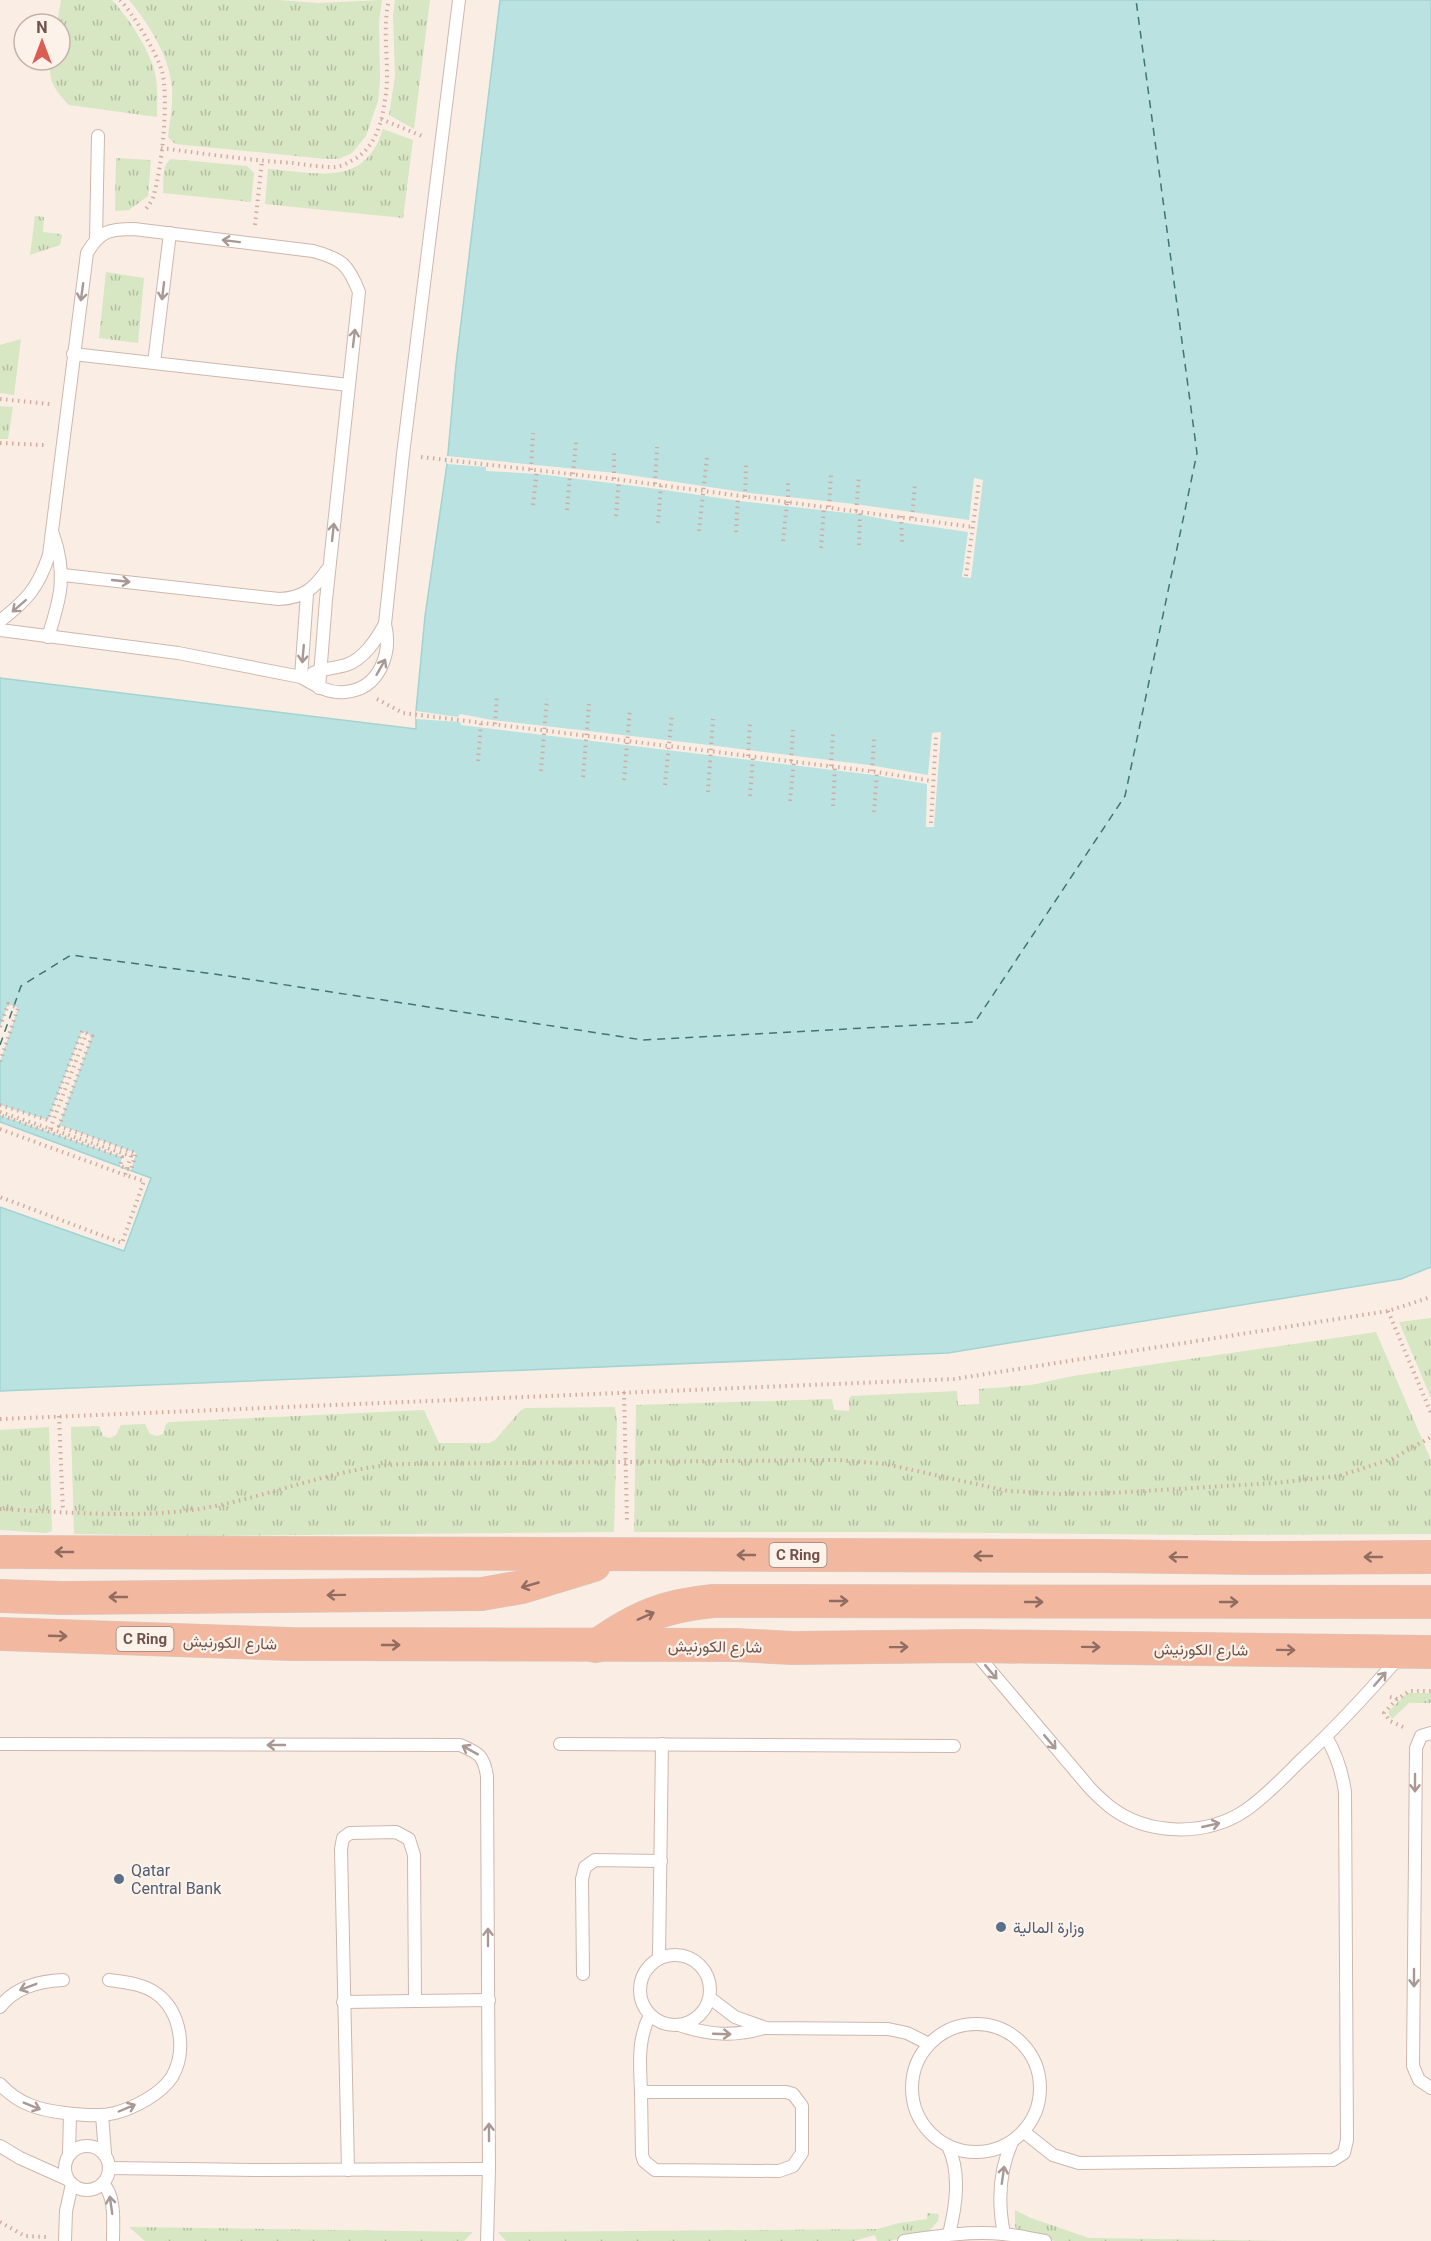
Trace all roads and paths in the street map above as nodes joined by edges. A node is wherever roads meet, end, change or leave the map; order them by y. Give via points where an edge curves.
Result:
1 (120, 0) edge
2 (389, 0) edge
3 (459, 0) edge
4 (381, 119) junction
5 (98, 136) dead end
6 (442, 142) junction
7 (161, 148) junction
8 (262, 161) junction
9 (134, 229) junction
10 (170, 233) junction
11 (96, 238) junction
12 (254, 243) junction
13 (73, 354) junction
14 (154, 363) junction
15 (349, 384) junction
16 (0, 399) edge
17 (67, 406) junction
18 (534, 433) dead end
19 (576, 442) dead end
20 (0, 443) edge
21 (63, 446) junction
22 (657, 447) dead end
23 (614, 449) dead end
24 (403, 454) junction
25 (707, 457) dead end
26 (747, 462) dead end
27 (531, 470) junction
28 (537, 470) junction
29 (572, 474) junction
30 (831, 474) dead end
31 (859, 476) dead end
32 (616, 479) junction
33 (788, 479) dead end
34 (979, 482) dead end
35 (655, 484) junction
36 (915, 484) dead end
37 (661, 485) junction
38 (705, 491) junction
39 (738, 496) junction
40 (745, 497) junction
41 (787, 503) junction
42 (534, 505) dead end
43 (824, 507) junction
44 (830, 507) junction
45 (567, 510) dead end
46 (858, 511) junction
47 (616, 516) dead end
48 (902, 516) junction
49 (912, 518) junction
50 (658, 523) dead end
51 (973, 527) junction
52 (699, 531) dead end
53 (736, 532) dead end
54 (53, 533) junction
55 (783, 541) dead end
56 (902, 542) dead end
57 (859, 545) dead end
58 (821, 548) dead end
59 (329, 567) junction
60 (63, 575) junction
61 (966, 576) dead end
62 (306, 594) junction
63 (279, 599) junction
64 (0, 621) edge
65 (305, 623) junction
66 (385, 624) junction
67 (0, 630) edge
68 (48, 636) junction
69 (320, 670) junction
70 (301, 677) junction
71 (319, 688) junction
72 (358, 689) junction
73 (497, 695) dead end
74 (547, 699) dead end
75 (589, 704) dead end
76 (630, 709) dead end
77 (672, 714) dead end
78 (713, 719) dead end
79 (481, 723) junction
80 (750, 723) dead end
81 (495, 724) junction
82 (793, 730) dead end
83 (544, 731) junction
84 (833, 733) dead end
85 (586, 736) junction
86 (936, 736) dead end
87 (627, 740) junction
88 (874, 740) dead end
89 (670, 746) junction
90 (711, 751) junction
91 (750, 756) junction
92 (478, 761) dead end
93 (792, 761) junction
94 (833, 766) junction
95 (541, 771) dead end
96 (875, 771) junction
97 (583, 777) dead end
98 (624, 780) dead end
99 (932, 781) junction
100 (665, 785) dead end
101 (708, 792) dead end
102 (750, 796) dead end
103 (790, 801) dead end
104 (833, 806) dead end
105 (873, 812) dead end
106 (931, 823) dead end
107 (0, 1028) edge
108 (85, 1037) dead end
109 (0, 1062) edge
110 (0, 1105) edge
111 (0, 1114) edge
112 (0, 1129) edge
113 (50, 1129) junction
114 (125, 1175) junction
115 (0, 1197) edge
116 (1431, 1297) edge
117 (1388, 1311) junction
118 (624, 1392) junction
119 (1431, 1413) edge
120 (59, 1416) junction
121 (0, 1419) edge
122 (1431, 1437) edge
123 (626, 1462) junction
124 (0, 1509) edge
125 (63, 1512) junction
126 (627, 1521) dead end
127 (0, 1552) edge
128 (626, 1556) junction
129 (1431, 1557) edge
130 (0, 1596) edge
131 (1431, 1602) edge
132 (0, 1634) edge
133 (596, 1646) junction
134 (969, 1646) junction
135 (1418, 1652) edge
136 (1431, 1691) edge
137 (1369, 1692) junction
138 (1398, 1699) junction
139 (1390, 1721) dead end
140 (1431, 1733) edge
141 (1326, 1737) junction
142 (0, 1744) edge
143 (560, 1744) dead end
144 (662, 1744) junction
145 (954, 1746) dead end
146 (661, 1861) junction
147 (659, 1958) junction
148 (583, 1974) dead end
149 (63, 1980) dead end
150 (109, 1980) dead end
151 (710, 1998) junction
152 (489, 2000) junction
153 (415, 2001) junction
154 (343, 2002) junction
155 (0, 2007) edge
156 (650, 2015) junction
157 (679, 2025) junction
158 (766, 2028) junction
159 (929, 2044) junction
160 (0, 2084) edge
161 (1431, 2088) edge
162 (641, 2092) junction
163 (70, 2114) junction
164 (102, 2115) junction
165 (1024, 2132) junction
166 (1012, 2142) junction
167 (0, 2146) edge
168 (948, 2146) junction
169 (105, 2153) junction
170 (69, 2155) junction
171 (110, 2168) junction
172 (489, 2169) junction
173 (348, 2170) junction
174 (70, 2182) junction
175 (103, 2184) junction
176 (949, 2234) junction
177 (1004, 2234) junction
178 (65, 2241) edge
179 (112, 2241) edge
180 (488, 2241) edge
181 (904, 2241) edge
182 (1045, 2241) edge

1 - 7 path via 161,70 165,95
2 - 4 path via 387,78
3 - 6 lane
4 - 6 path
4 - 8 path via 362,155 335,167
5 - 11 lane
6 - 24 lane
7 - 8 path
7 - 9 path via 154,196
8 - 12 path
9 - 10 lane
9 - 11 lane via 115,229
12 -> 10 lane
10 -> 14 lane
11 -> 13 lane via 87,253
15 -> 12 lane via 359,292 351,271 334,256
13 - 14 lane
13 - 17 lane
14 - 15 lane
59 -> 15 lane
16 - 17 path
17 - 21 lane
18 - 27 path
19 - 29 path
20 - 21 path
21 - 54 lane
22 - 35 path
23 - 32 path
24 - 27 path
24 - 66 lane
25 - 38 path
26 - 40 path
27 - 28 path
28 - 29 path
28 - 42 path
29 - 32 path
29 - 45 path
30 - 44 path
31 - 46 path
32 - 35 path
32 - 47 path
33 - 41 path
34 - 51 path
35 - 37 path
36 - 49 path
37 - 38 path
37 - 50 path
38 - 39 path
38 - 52 path
39 - 40 path
39 - 53 path
40 - 41 path
41 - 43 path
41 - 55 path
43 - 44 path
43 - 58 path
44 - 46 path
46 - 48 path
46 - 57 path
48 - 49 path
48 - 56 path
49 - 51 path
51 - 61 path
54 - 60 lane
54 -> 64 lane via 36,588
59 - 62 lane
59 - 69 lane
60 -> 63 lane
60 - 68 lane
62 - 63 lane
62 - 65 lane
63 - 65 lane via 296,609
65 -> 70 lane
66 - 69 lane via 360,657
72 -> 66 lane via 385,662
67 - 68 lane
68 - 70 lane via 178,653
69 - 70 lane
69 - 71 lane
70 - 71 lane
71 - 72 lane via 346,692
72 - 79 path via 403,713
73 - 81 path
74 - 83 path
75 - 85 path
76 - 87 path
77 - 89 path
78 - 90 path
79 - 81 path
79 - 92 path
80 - 91 path
81 - 83 path
82 - 93 path
83 - 85 path
83 - 95 path
84 - 94 path
85 - 87 path
85 - 97 path
86 - 99 path
87 - 89 path
87 - 98 path
88 - 96 path
89 - 90 path
89 - 100 path
90 - 91 path
90 - 101 path
91 - 93 path
91 - 102 path
93 - 94 path
93 - 103 path
94 - 96 path
94 - 104 path
96 - 99 path
96 - 105 path
99 - 106 path
107 - 109 path via 8,1004 18,1008
108 - 113 path
110 - 111 path via 48,1120 82,1032 92,1036 59,1126 136,1153 131,1170 120,1166 122,1157
111 - 113 path
112 - 114 path
113 - 114 path via 131,1156
114 - 115 path via 144,1181 122,1243
116 - 117 path
117 - 118 path via 954,1379
117 - 119 path
118 - 120 path
118 - 123 path
120 - 121 path
120 - 125 path
122 - 123 path via 1392,1459 1339,1476 1111,1493 1008,1491 885,1464 839,1460
123 - 125 path via 385,1465 186,1510
123 - 126 path
124 - 125 path
128 -> 127 highway, C Ring
129 -> 128 highway, C Ring
128 -> 130 highway via 522,1587 482,1594
133 -> 131 highway via 651,1613 681,1604 713,1601
132 -> 133 highway, شارع الكورنيش / C Ring via 291,1644
133 -> 134 highway, شارع الكورنيش / C Ring
134 -> 135 highway, شارع الكورنيش / C Ring
134 -> 141 lane via 1110,1807 1135,1821 1162,1828 1191,1829 1220,1823 1245,1811
137 -> 135 lane
136 - 138 path via 1409,1691
137 - 138 path
137 - 141 lane
138 - 139 path via 1384,1713
140 -> 161 lane via 1421,1736 1416,1748 1413,2066 1419,2079
141 - 165 lane via 1342,1771 1345,1792 1344,2153 1333,2160 1079,2163 1053,2154
152 -> 142 lane via 487,1776 485,1762 476,1752 460,1745
143 - 144 lane
144 - 145 lane
144 - 146 lane
146 - 147 lane
146 - 148 lane via 595,1860 585,1867
147 - 151 lane via 672,1954 697,1962 711,1984
147 - 156 lane via 643,1973 640,1984 639,1995
149 -> 155 lane via 30,1985
164 -> 150 lane via 125,2110 163,2087 178,2062 180,2045 176,2019 156,1992
151 - 157 lane via 699,2016
151 - 158 lane via 735,2017
152 - 153 lane
172 -> 152 lane
153 - 154 lane
153 - 154 lane via 414,1855 409,1839 396,1832 350,1833 343,1838
154 - 173 lane
156 - 157 lane via 658,2021
156 - 162 lane via 639,2047
157 -> 158 lane via 723,2035
158 - 159 lane via 888,2029
159 - 165 lane via 960,2025 997,2027 1014,2035 1027,2048 1041,2081 1040,2100
159 - 168 lane via 912,2079 912,2100 919,2119
160 -> 163 lane via 25,2104
162 - 162 lane via 793,2094 802,2106 802,2153 793,2166 779,2171 655,2170 644,2162 642,2155
163 - 164 lane
163 - 170 lane
164 - 169 lane
165 - 166 lane
166 - 168 lane via 991,2151 969,2152
177 -> 166 lane via 1000,2201 1005,2157
167 - 174 lane
168 - 176 lane via 955,2160 955,2201
169 - 170 lane via 90,2146 74,2149
169 - 171 lane
170 - 174 lane via 65,2171
171 - 173 lane
171 - 175 lane
172 - 173 lane
172 - 180 lane
174 - 175 lane via 88,2190
174 - 178 lane
179 -> 175 lane via 108,2189
176 - 177 lane
176 - 181 lane
177 - 182 lane

